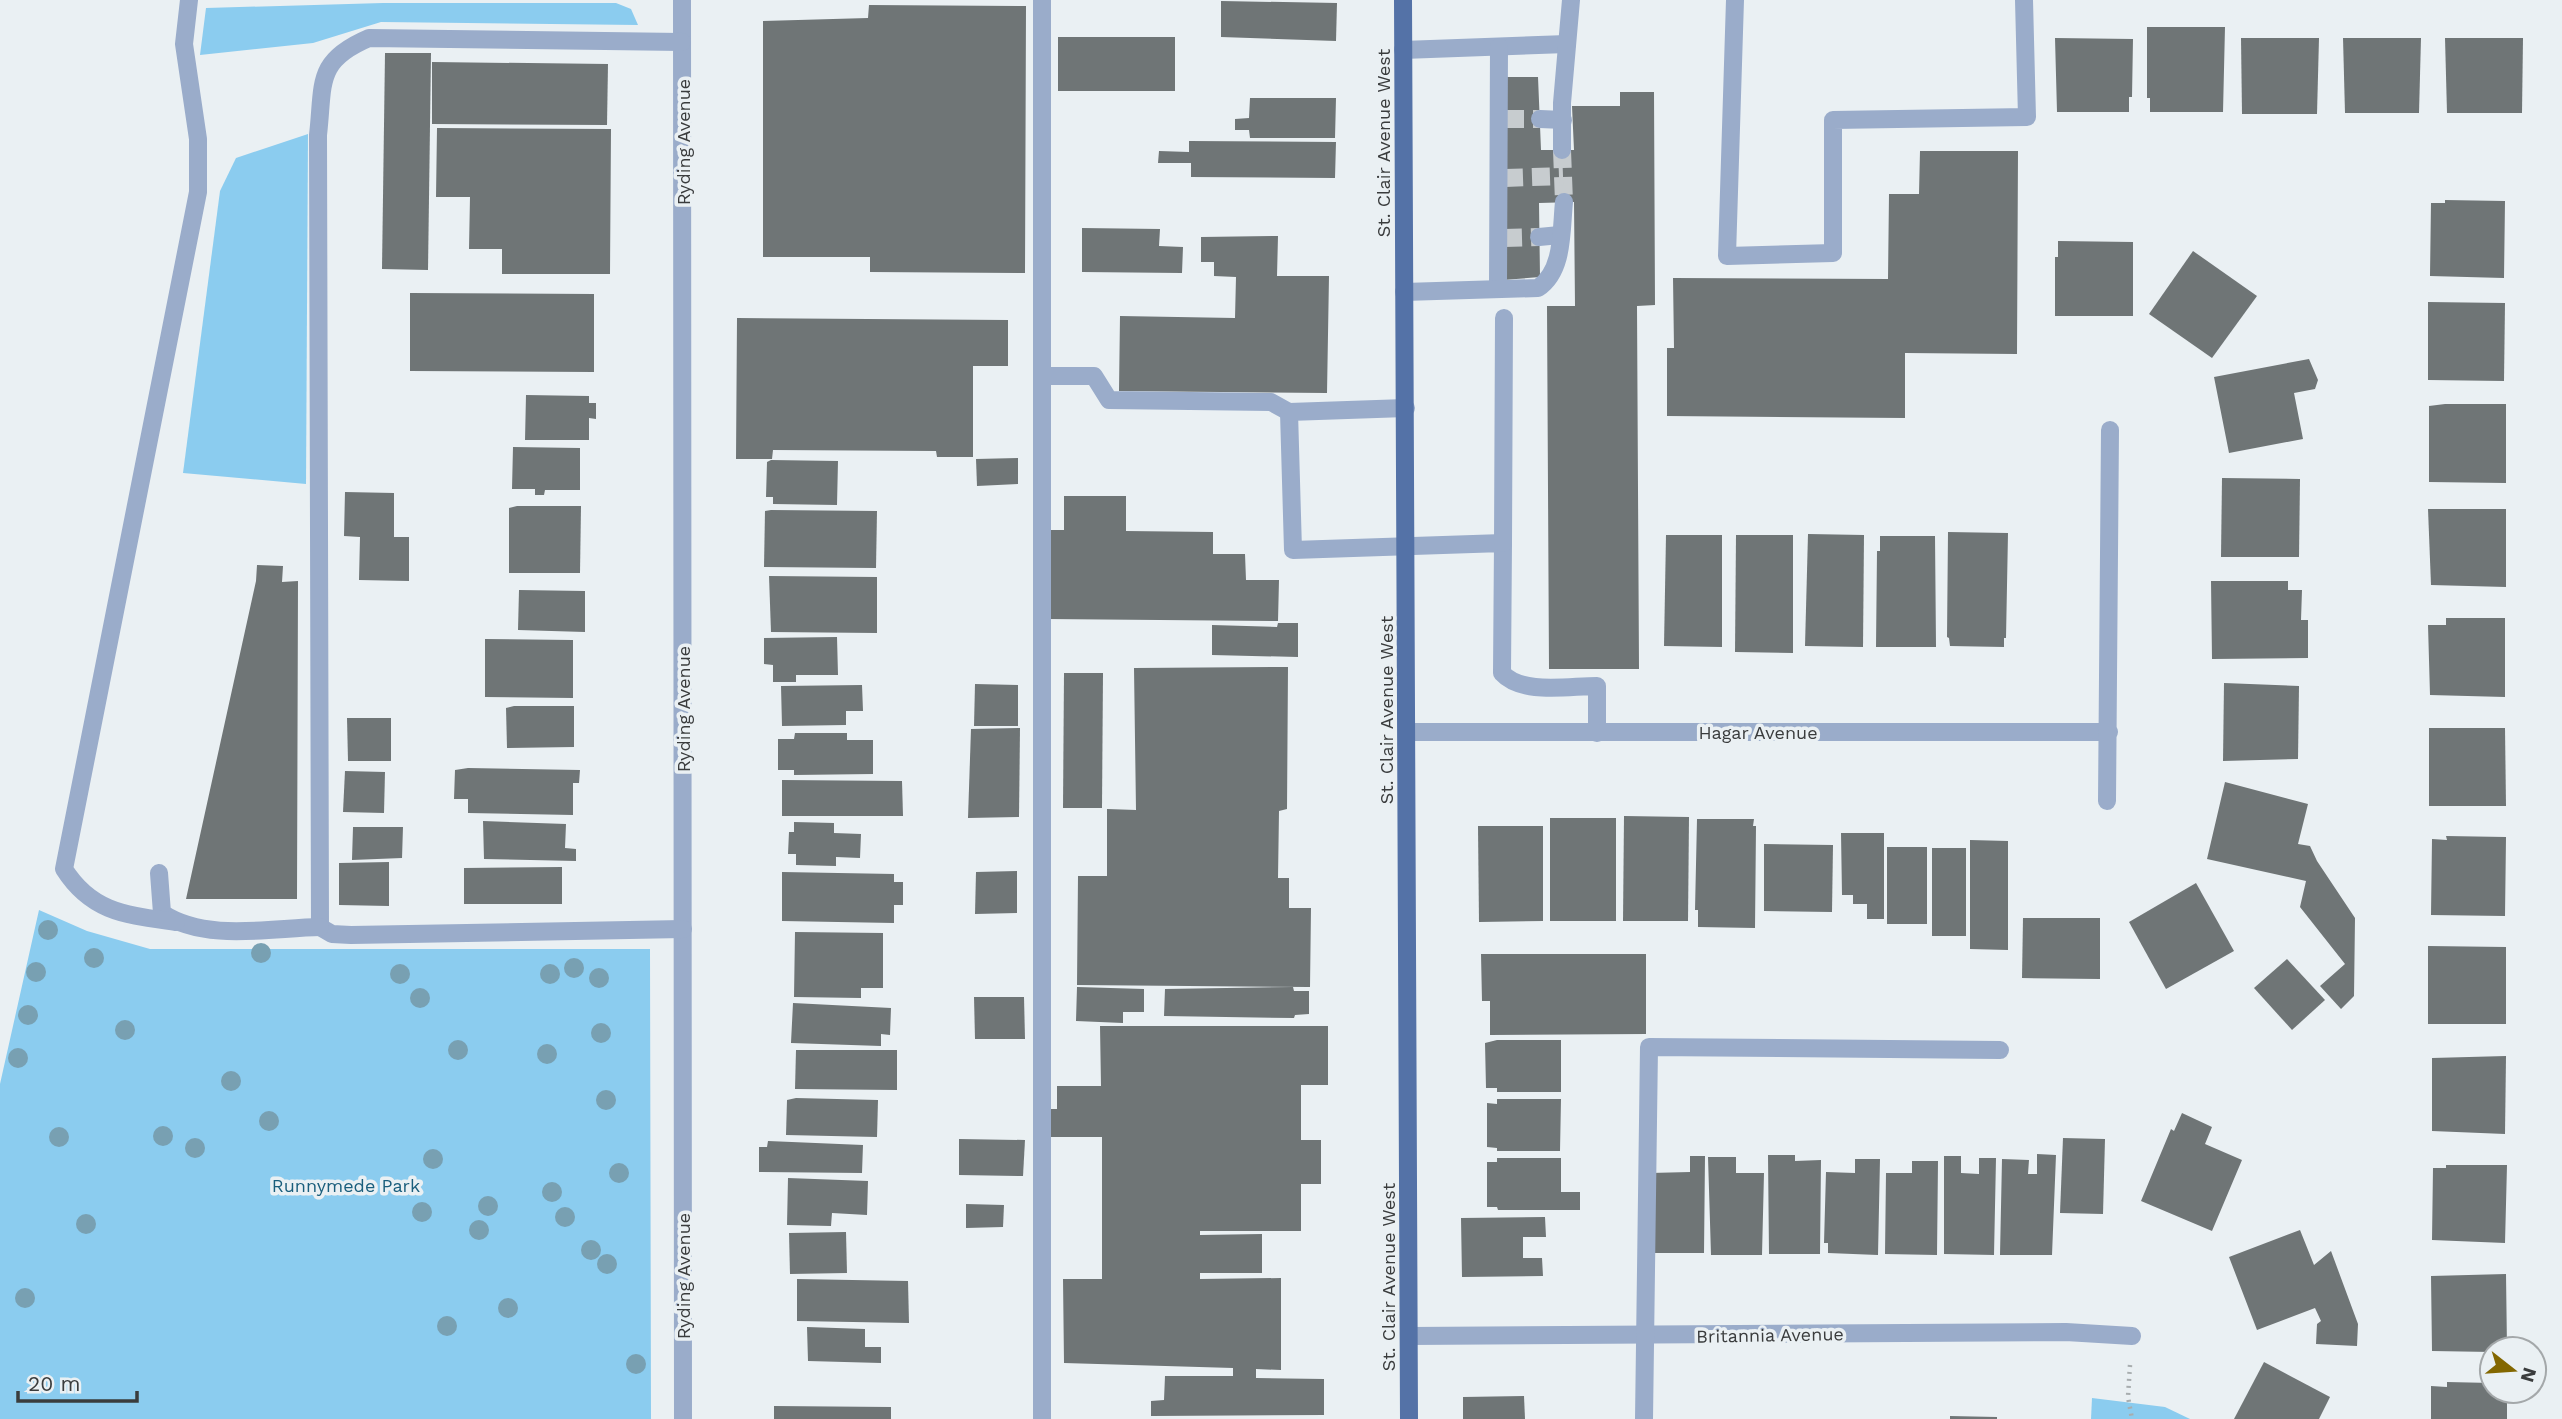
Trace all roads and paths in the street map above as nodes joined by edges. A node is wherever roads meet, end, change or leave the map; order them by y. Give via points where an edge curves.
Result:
1 (189, 0) edge
2 (682, 0) edge
3 (1042, 0) edge
4 (1403, 0) edge
5 (1571, 0) edge
6 (1735, 0) edge
7 (2024, 0) edge
8 (682, 42) junction
9 (1567, 44) junction
10 (1499, 47) junction
11 (1403, 50) junction
12 (1540, 119) tunnel mouth
13 (1563, 120) junction
14 (1562, 150) tunnel mouth
15 (1564, 202) tunnel mouth
16 (1560, 235) junction
17 (1539, 237) tunnel mouth
18 (1498, 288) junction
19 (1404, 292) junction
20 (1504, 318) dead end
21 (1042, 376) junction
22 (1406, 408) junction
23 (1289, 412) junction
24 (2110, 430) dead end
25 (1503, 543) junction
26 (1406, 546) junction
27 (1408, 732) junction
28 (2109, 732) junction
29 (1597, 733) junction
30 (2107, 801) dead end
31 (159, 873) dead end
32 (176, 922) junction
33 (320, 927) junction
34 (683, 929) junction
35 (2000, 1050) dead end
36 (1409, 1336) junction
37 (1645, 1336) junction
38 (2132, 1336) joint
39 (683, 1419) edge
40 (1042, 1419) edge
41 (1409, 1419) edge
42 (1644, 1419) edge
43 (2132, 1419) edge

1 - 32 street via 184,44 198,139 198,192 64,869 76,889 104,908
2 - 8 street, Ryding Avenue
3 - 21 street
4 - 11 main road, St. Clair Avenue West
5 - 9 street
6 - 7 street via 1727,256 1833,253 1833,120 2027,117
8 - 33 street via 381,37 343,49 326,70 318,135
8 - 34 street, Ryding Avenue
9 - 10 street
9 - 13 street
10 - 11 street
10 - 18 street via 1502,178
11 - 19 main road, St. Clair Avenue West
12 - 13 street
13 - 14 street
15 - 16 street
16 - 17 street
16 - 18 street via 1550,280 1538,288
18 - 19 street
19 - 22 main road, St. Clair Avenue West
20 - 25 street
21 - 23 street via 1094,376 1109,400 1271,401
21 - 40 street
22 - 23 street
22 - 26 main road, St. Clair Avenue West
23 - 26 street via 1293,550
24 - 28 street
25 - 26 street
25 - 29 street via 1502,673 1523,686 1597,686
26 - 27 main road, St. Clair Avenue West
27 - 29 street, Hagar Avenue
27 - 36 main road, St. Clair Avenue West
28 - 29 street, Hagar Avenue
28 - 30 street
31 - 32 street via 162,913
32 - 33 street via 205,930
33 - 34 street via 351,935
34 - 39 street, Ryding Avenue
35 - 37 street via 1649,1047
36 - 37 street, Britannia Avenue
36 - 41 main road, St. Clair Avenue West
37 - 38 street, Britannia Avenue via 2066,1332
37 - 42 street
38 - 43 path via 2128,1397

